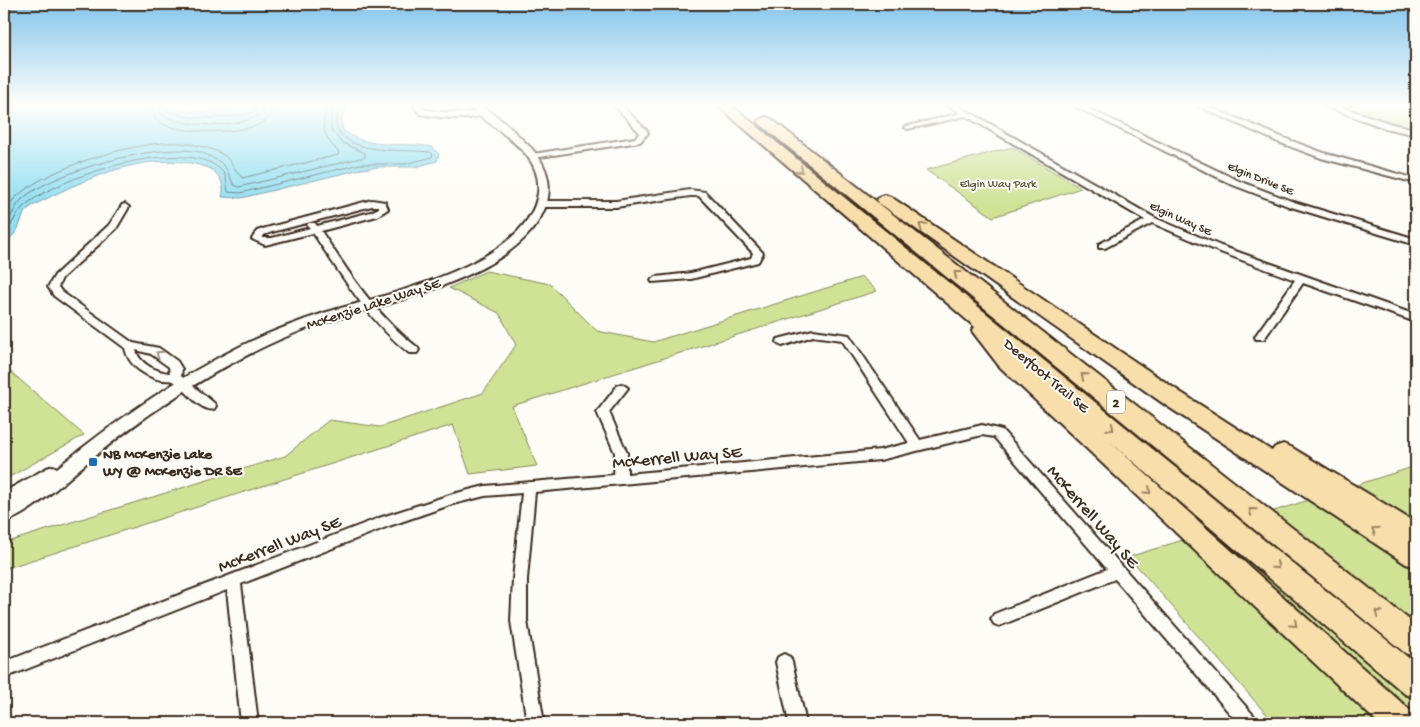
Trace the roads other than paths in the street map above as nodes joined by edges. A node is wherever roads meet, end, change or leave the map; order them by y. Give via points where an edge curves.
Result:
1 (519, 139) edge
2 (638, 139) edge
3 (764, 139) edge
4 (786, 139) edge
5 (1011, 139) edge
6 (1146, 139) edge
7 (1279, 139) edge
8 (533, 156) junction
9 (814, 162) junction
10 (1416, 181) edge
11 (541, 204) junction
12 (125, 207) dead end
13 (308, 220) junction
14 (1152, 220) junction
15 (316, 230) junction
16 (1416, 242) edge
17 (1102, 246) dead end
18 (1302, 279) junction
19 (656, 280) dead end
20 (367, 304) junction
21 (966, 308) junction
22 (1048, 314) junction
23 (1416, 319) edge
24 (1260, 337) dead end
25 (782, 342) dead end
26 (130, 346) junction
27 (413, 350) dead end
28 (180, 380) junction
29 (622, 388) dead end
30 (210, 406) dead end
31 (917, 444) junction
32 (83, 456) junction
33 (620, 480) junction
34 (529, 486) junction
35 (4, 500) edge
36 (4, 515) edge
37 (1416, 536) edge
38 (1416, 556) edge
39 (1117, 572) junction
40 (233, 582) junction
41 (1000, 619) dead end
42 (1416, 643) edge
43 (784, 662) dead end
44 (4, 670) edge
45 (1416, 683) edge
46 (250, 723) edge
47 (536, 723) edge
48 (798, 723) edge
49 (1249, 723) edge
50 (1401, 723) edge

1 - 8 street, McKenzie Lake Way SE
2 - 8 street
3 -> 21 highway, Deerfoot Trail SE / 2
4 - 9 highway, Deerfoot Trail SE / 2
5 - 14 street, Elgin Way SE
6 - 16 street, Elgin Drive SE via 1236,183 1291,204
7 - 10 street via 1324,156
8 - 11 street, McKenzie Lake Way SE via 542,183
22 -> 9 highway via 874,193
42 -> 9 highway, Deerfoot Trail SE / 2
11 - 19 street via 609,204 702,194 758,253 755,260 691,276
11 - 20 street, McKenzie Lake Way SE via 524,232 490,260 448,279
12 - 26 street via 113,227 58,277 53,287 58,294
13 - 15 street
13 - 15 street via 266,231 257,239 268,242
13 - 15 street via 372,203 384,207 377,213
14 - 17 street
14 - 18 street, Elgin Way SE
15 - 20 street
18 - 23 street, Elgin Way SE
18 - 24 street
20 - 27 street via 392,334
20 - 28 street, McKenzie Lake Way SE via 266,340
21 -> 45 highway, Deerfoot Trail SE / 2
21 -> 50 highway via 1006,361
22 - 37 highway via 1073,323
38 -> 22 highway
25 - 31 street via 812,333 845,337
28 -> 26 street via 175,366 155,351
26 - 28 street via 132,357 153,374
28 - 30 street
28 - 32 street, McKenzie Lake Way SE
29 - 33 street via 603,412 621,453
31 - 33 street, McKerrell Way SE via 880,455
31 - 39 street, McKerrell Way SE via 982,430 998,433
32 - 35 street, McKenzie Lake Way SE
32 - 36 street, McKenzie Lake Way SE via 47,487
33 - 34 street, McKerrell Way SE
34 - 40 street, McKerrell Way SE via 485,490 453,499
34 - 47 street via 519,613
39 - 41 street
39 - 49 street, McKerrell Way SE
40 - 44 street, McKerrell Way SE
40 - 46 street
43 - 48 street

